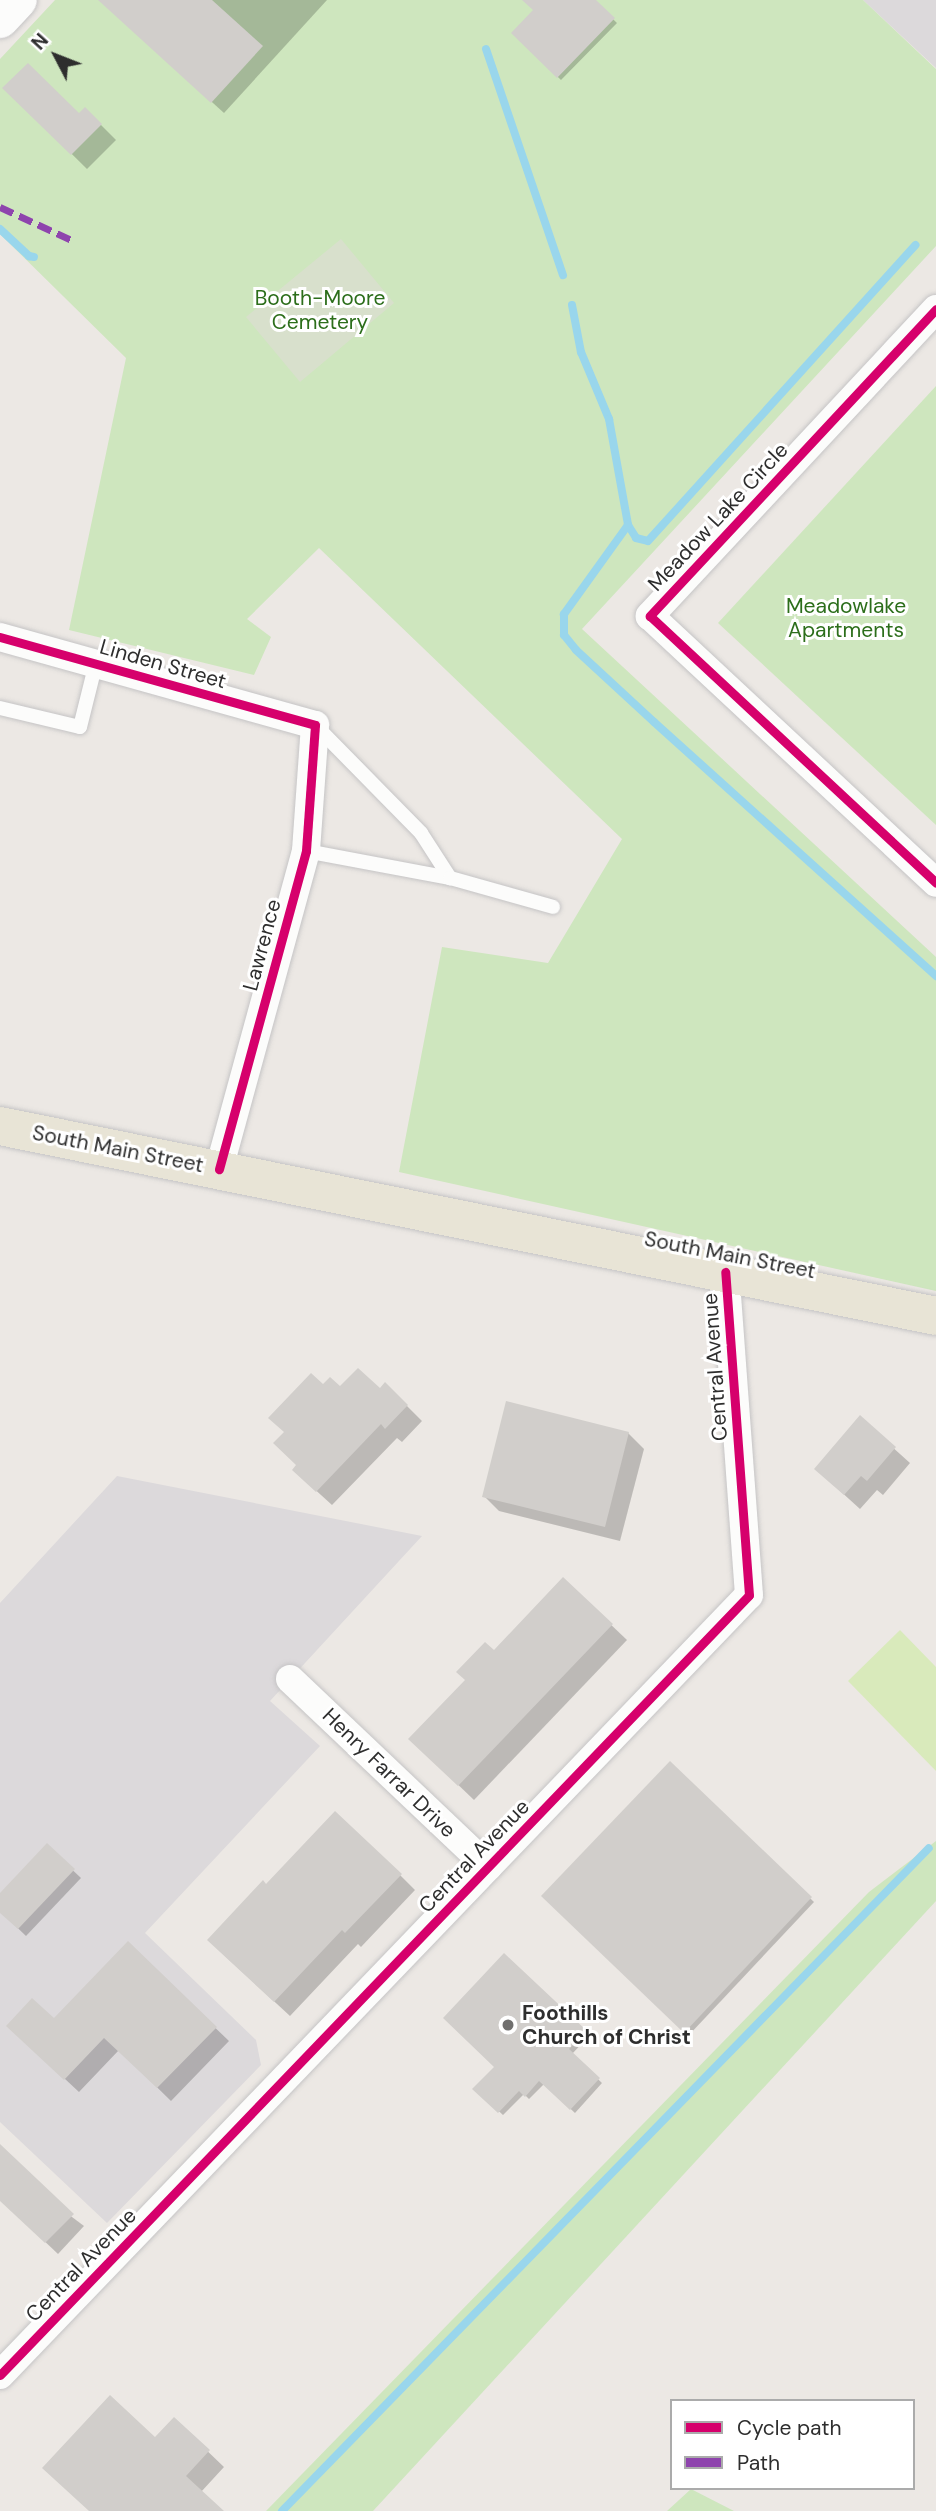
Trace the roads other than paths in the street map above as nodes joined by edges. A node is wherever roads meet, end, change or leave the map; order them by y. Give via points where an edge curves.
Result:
1 (18, 0) edge
2 (0, 19) edge
3 (936, 309) edge
4 (0, 638) edge
5 (96, 663) junction
6 (0, 708) edge
7 (315, 725) junction
8 (306, 851) junction
9 (450, 878) junction
10 (936, 883) edge
11 (553, 907) dead end
12 (0, 1126) edge
13 (219, 1169) junction
14 (726, 1272) junction
15 (936, 1316) edge
16 (290, 1679) dead end
17 (488, 1867) junction
18 (0, 2375) edge

1 - 2 street
3 - 10 street, Meadow Lake Circle via 650,616
4 - 5 street, Linden Street
5 - 6 lane via 80,727
5 - 7 street, Linden Street
7 - 8 street, Lawrence
7 - 9 lane via 421,833
8 - 9 lane
8 - 13 street, Lawrence
9 - 11 lane
12 - 13 main road, South Main Street
13 - 14 main road, South Main Street
14 - 15 main road, South Main Street
14 - 17 street, Central Avenue via 749,1595
16 - 17 street, Henry Farrar Drive
17 - 18 street, Central Avenue

